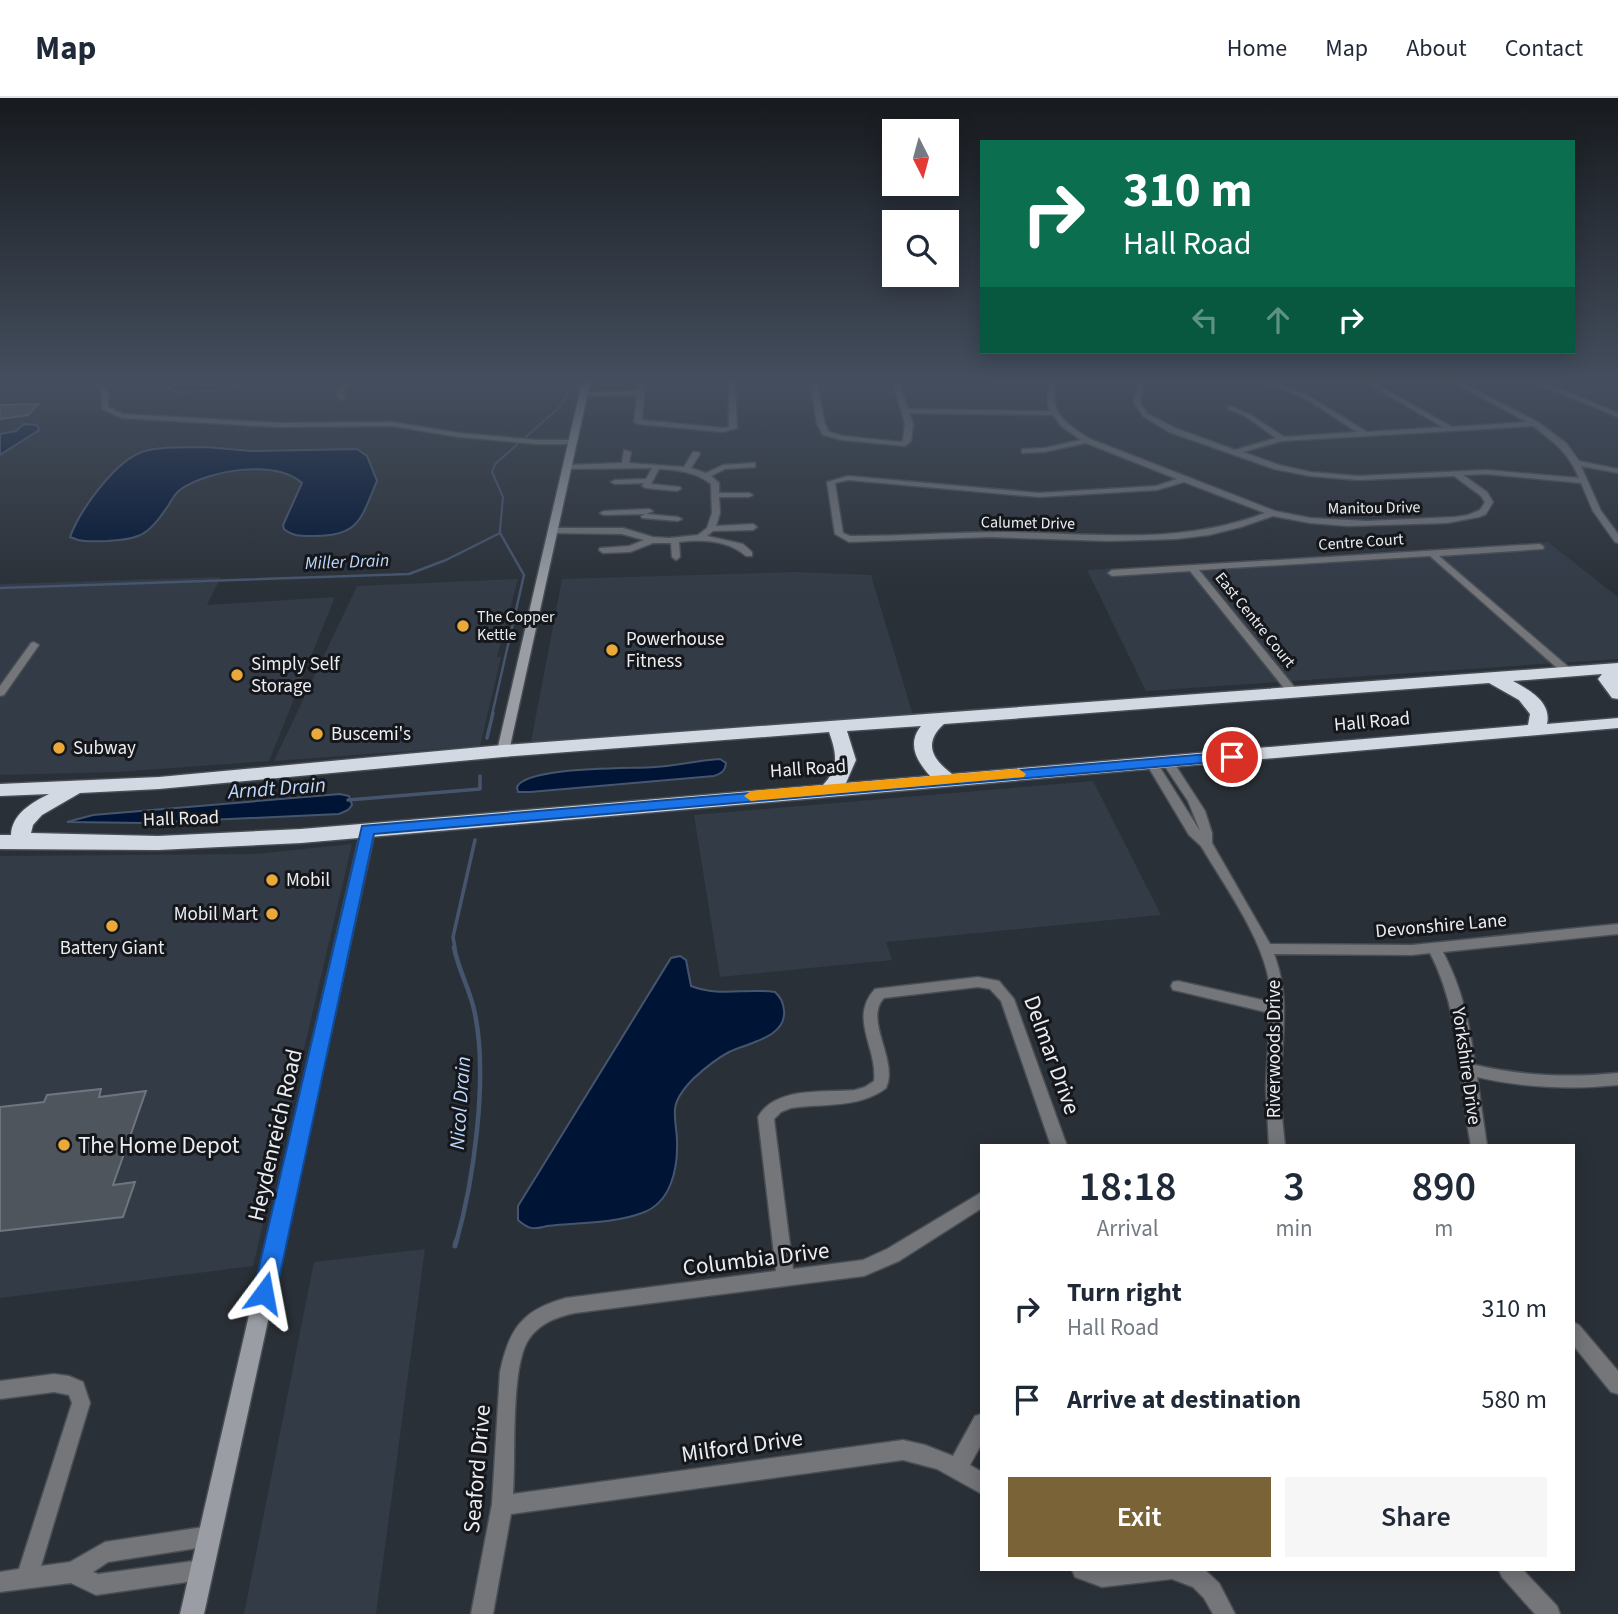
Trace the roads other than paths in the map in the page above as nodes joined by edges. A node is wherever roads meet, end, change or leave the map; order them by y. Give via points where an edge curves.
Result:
1 (570, 454) edge
2 (627, 454) edge
3 (696, 454) dead end
4 (1120, 454) edge
5 (1241, 454) edge
6 (1569, 454) edge
7 (1576, 463) junction
8 (752, 465) dead end
9 (1618, 465) edge
10 (625, 466) junction
11 (1599, 466) junction
12 (568, 467) junction
13 (656, 468) junction
14 (686, 470) junction
15 (1618, 471) edge
16 (1455, 473) junction
17 (708, 475) junction
18 (1184, 479) junction
19 (647, 481) junction
20 (1583, 481) junction
21 (615, 482) dead end
22 (677, 489) dead end
23 (715, 495) junction
24 (750, 495) dead end
25 (604, 513) dead end
26 (1272, 513) junction
27 (645, 516) junction
28 (678, 519) dead end
29 (753, 527) dead end
30 (711, 529) junction
31 (553, 531) junction
32 (632, 532) junction
33 (700, 537) junction
34 (652, 540) junction
35 (1618, 540) edge
36 (675, 541) junction
37 (1540, 547) dead end
38 (603, 550) dead end
39 (1432, 553) junction
40 (749, 554) dead end
41 (676, 557) dead end
42 (1193, 569) junction
43 (1112, 573) dead end
44 (34, 645) dead end
45 (1618, 669) edge
46 (1568, 672) junction
47 (1493, 678) junction
48 (1292, 691) junction
49 (0, 693) edge
50 (1618, 694) edge
51 (938, 719) junction
52 (1618, 723) edge
53 (835, 725) junction
54 (1536, 730) junction
55 (503, 751) junction
56 (1160, 762) junction
57 (948, 780) junction
58 (76, 788) junction
59 (0, 790) edge
60 (829, 790) junction
61 (1198, 812) junction
62 (1181, 813) junction
63 (368, 830) junction
64 (0, 842) edge
65 (1206, 842) junction
66 (23, 843) junction
67 (1618, 929) edge
68 (1434, 948) junction
69 (1267, 949) junction
70 (994, 985) joint
71 (1178, 986) dead end
72 (1277, 1009) junction
73 (1470, 1070) junction
74 (1618, 1079) edge
75 (1058, 1144) edge
76 (1277, 1144) edge
77 (1479, 1144) edge
78 (980, 1200) edge
79 (785, 1278) junction
80 (524, 1330) joint
81 (1575, 1333) edge
82 (1617, 1382) edge
83 (0, 1390) edge
84 (980, 1427) edge
85 (958, 1466) junction
86 (980, 1482) edge
87 (502, 1505) junction
88 (210, 1536) junction
89 (201, 1570) junction
90 (1085, 1571) edge
91 (1159, 1571) edge
92 (1180, 1571) edge
93 (1510, 1571) edge
94 (73, 1572) junction
95 (27, 1578) junction
96 (0, 1582) edge
97 (192, 1614) edge
98 (482, 1614) edge
99 (1224, 1614) edge
100 (1549, 1614) edge

1 - 12 street
2 - 10 street
3 - 14 street
4 - 18 street, Manitou Drive
5 - 16 street via 1283,468 1337,477
6 - 7 street
7 - 11 street
7 - 20 street
8 - 17 street via 723,467
9 - 11 street
10 - 12 street
10 - 13 street
11 - 15 street
12 - 31 street
13 - 14 street
13 - 19 street
14 - 17 street
16 - 20 street via 1502,472
16 - 26 street, Manitou Drive via 1487,497 1489,505 1483,512 1459,519 1353,525
17 - 23 street via 715,483
18 - 26 street, Manitou Drive
18 - 26 street, Calumet Drive via 1157,488 1040,495 831,482 839,534 849,539 1009,535 1107,540 1226,529
19 - 21 street
19 - 22 street via 646,486
20 - 35 street
23 - 24 street
23 - 30 street
25 - 27 street via 649,511
27 - 28 street
27 - 32 street
29 - 30 street
30 - 33 street
31 - 32 street
31 - 55 street
32 - 34 street
33 - 36 street
33 - 40 street via 740,546
34 - 36 street
34 - 38 street via 630,549
36 - 41 street
37 - 39 street
39 - 42 street, Centre Court
39 - 46 street, Centre Court
42 - 43 street, Centre Court
42 - 48 street, East Centre Court
44 - 49 street
45 - 46 highway, Hall Road
45 - 50 highway via 1607,679
46 - 47 highway, Hall Road
47 - 48 highway, Hall Road
47 - 54 highway via 1518,691 1535,707 1539,717
48 - 51 highway, Hall Road
51 - 53 highway, Hall Road
51 - 57 highway via 922,743 930,765
52 - 54 highway, Hall Road
53 - 55 highway, Hall Road
53 - 60 highway via 847,763
54 - 56 highway, Hall Road
55 - 58 highway, Hall Road
56 - 57 highway, Hall Road
56 - 61 street, Riverwoods Drive
56 - 62 street, Riverwoods Drive
57 - 60 highway, Hall Road
58 - 59 highway, Hall Road
58 - 66 highway via 27,818 20,828
60 - 63 highway, Hall Road
61 - 62 street
61 - 65 street, Riverwoods Drive via 1208,832
62 - 65 street, Riverwoods Drive
63 - 66 highway, Hall Road via 193,842
63 - 88 street, Heydenreich Road
64 - 66 highway, Hall Road
65 - 69 street, Riverwoods Drive
67 - 68 street, Devonshire Lane
68 - 69 street, Devonshire Lane
68 - 73 street, Yorkshire Drive via 1460,1006
69 - 72 street, Riverwoods Drive via 1275,973
70 - 75 street, Delmar Drive via 1007,999
70 - 79 street via 978,982 880,993 869,1007 883,1070 881,1084 868,1093 787,1102 771,1110 766,1125
71 - 72 street
72 - 76 street, Riverwoods Drive via 1273,1087
73 - 74 street via 1537,1084
73 - 77 street, Yorkshire Drive
78 - 79 street, Columbia Drive via 879,1263
79 - 80 street, Columbia Drive via 559,1308
80 - 87 street, Seaford Drive via 510,1367
81 - 82 street
83 - 95 street via 69,1385 76,1389 81,1403
84 - 85 street
85 - 86 street, Milford Drive
85 - 87 street, Milford Drive via 921,1452 884,1451
87 - 98 street, Seaford Drive
88 - 89 street, Heydenreich Road
88 - 94 street via 105,1552
89 - 94 street via 96,1585
89 - 97 street, Heydenreich Road
90 - 91 street via 1102,1577
92 - 99 street via 1198,1576 1213,1591
93 - 100 street
94 - 95 street
95 - 96 street

